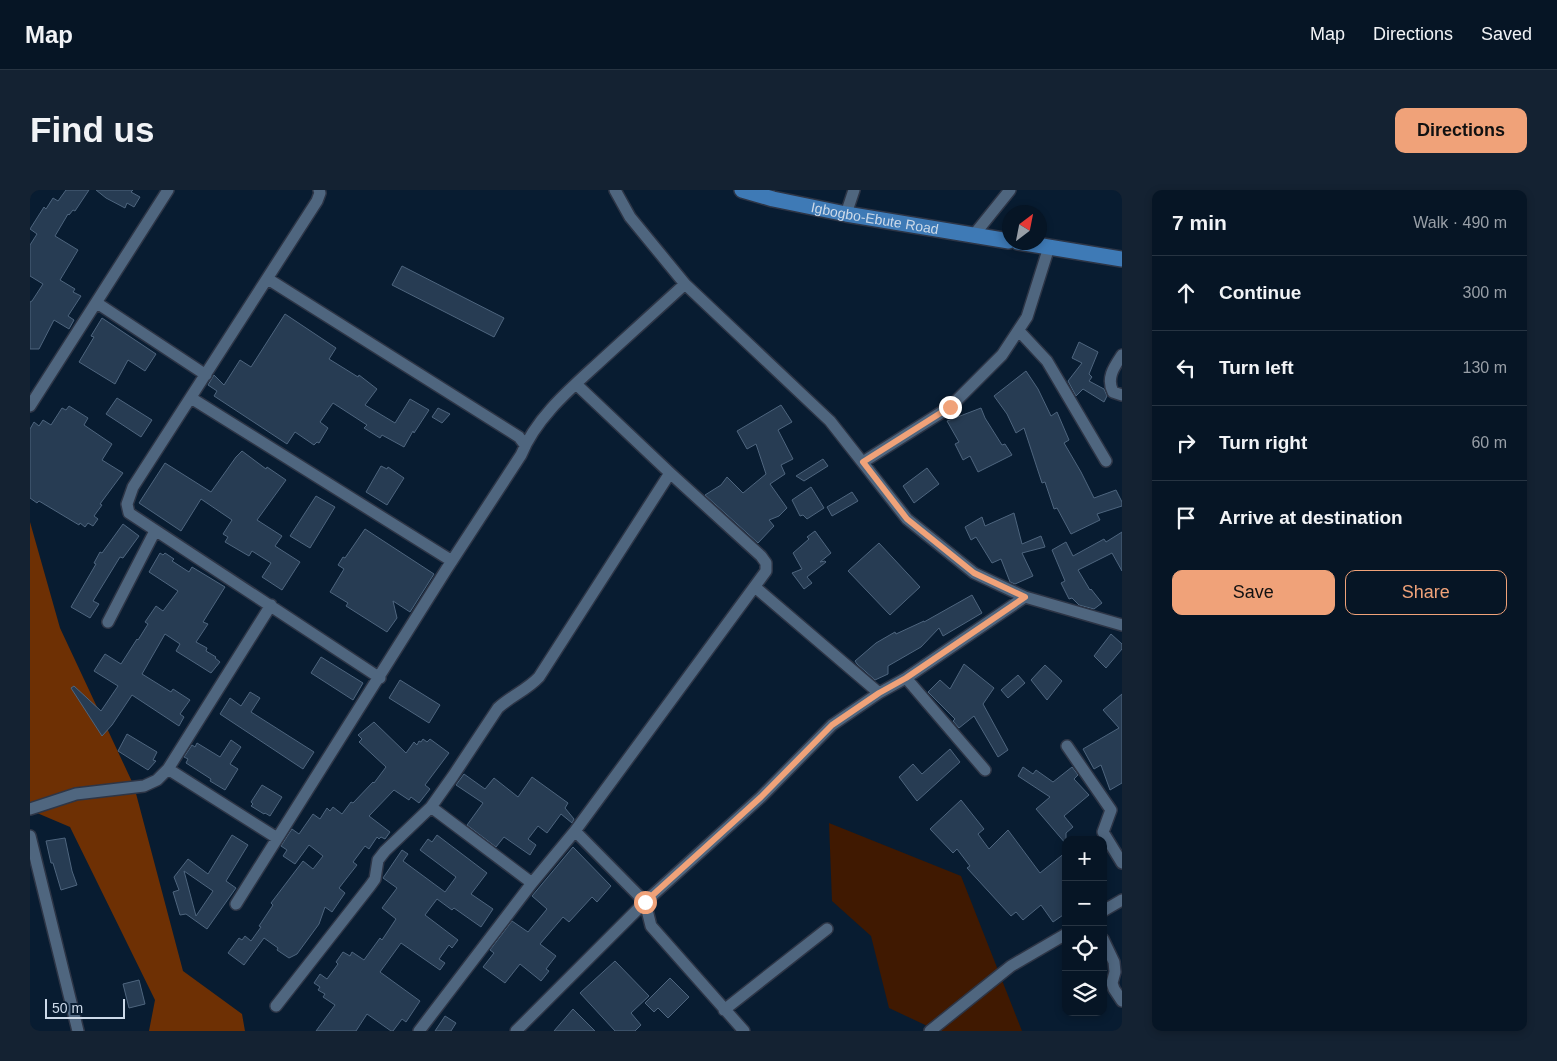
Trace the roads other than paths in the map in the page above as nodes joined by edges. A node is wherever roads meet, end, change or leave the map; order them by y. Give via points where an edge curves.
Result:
1 (168, 190) edge
2 (319, 190) edge
3 (615, 190) edge
4 (742, 190) edge
5 (854, 190) edge
6 (1010, 190) edge
7 (846, 214) junction
8 (973, 236) junction
9 (1002, 240) edge
10 (1049, 247) joint
11 (1122, 259) edge
12 (268, 279) junction
13 (685, 284) junction
14 (97, 304) junction
15 (1019, 331) junction
16 (1122, 355) edge
17 (206, 374) junction
18 (576, 384) junction
19 (1122, 394) edge
20 (191, 398) junction
21 (30, 406) edge
22 (525, 445) junction
23 (1106, 461) dead end
24 (863, 462) junction
25 (670, 473) junction
26 (155, 531) junction
27 (452, 561) junction
28 (755, 588) junction
29 (1025, 597) junction
30 (271, 605) junction
31 (108, 622) dead end
32 (1122, 625) edge
33 (380, 678) junction
34 (906, 678) junction
35 (879, 693) junction
36 (1067, 746) dead end
37 (168, 769) junction
38 (985, 770) dead end
39 (430, 807) junction
40 (30, 809) edge
41 (575, 831) junction
42 (30, 836) edge
43 (277, 838) junction
44 (1122, 863) edge
45 (532, 883) junction
46 (1122, 900) edge
47 (645, 902) junction
48 (236, 904) dead end
49 (1107, 909) edge
50 (827, 929) dead end
51 (1062, 936) edge
52 (1107, 947) edge
53 (1122, 1001) edge
54 (276, 1006) dead end
55 (724, 1010) junction
56 (78, 1031) edge
57 (420, 1031) edge
58 (516, 1031) edge
59 (744, 1031) edge
60 (930, 1031) edge

1 - 14 street
2 - 12 street via 317,200
3 - 13 street via 630,217
4 - 7 main road, Igbogbo-Ebute Road
5 - 7 street
6 - 8 street
7 - 8 main road, Igbogbo-Ebute Road
8 - 9 main road, Igbogbo-Ebute Road
10 - 11 main road
10 - 15 street via 1027,317
12 - 17 street
12 - 22 street via 519,437
13 - 18 street
13 - 24 street via 830,421
14 - 17 street
14 - 21 street
15 - 23 street via 1047,361
15 - 24 street via 1002,355 950,407
16 - 19 street via 1110,376 1110,384 1113,392
17 - 20 street
18 - 22 street via 548,412
18 - 25 street
20 - 26 street via 133,487 127,504 129,513
20 - 27 street
22 - 27 street via 522,455
24 - 29 street via 907,519 974,573
25 - 28 street via 761,556 766,563 766,571
25 - 39 street via 539,677 529,688 498,708
26 - 30 street
26 - 31 street
27 - 33 street
28 - 35 street
28 - 41 street
29 - 32 street
29 - 34 street
30 - 33 street
30 - 37 street
33 - 43 street
34 - 35 street
34 - 38 street
35 - 47 street via 832,725 761,797
36 - 44 street via 1111,810 1103,832
37 - 40 street via 157,780 144,786 76,794
37 - 43 street
39 - 45 street
39 - 54 street via 378,860 375,879
41 - 45 street
41 - 47 street
42 - 56 street
43 - 48 street
45 - 57 street
46 - 49 street
47 - 55 street via 651,926
47 - 58 street
50 - 55 street
51 - 60 street via 1012,966
52 - 53 street via 1114,962 1112,984
55 - 59 street

